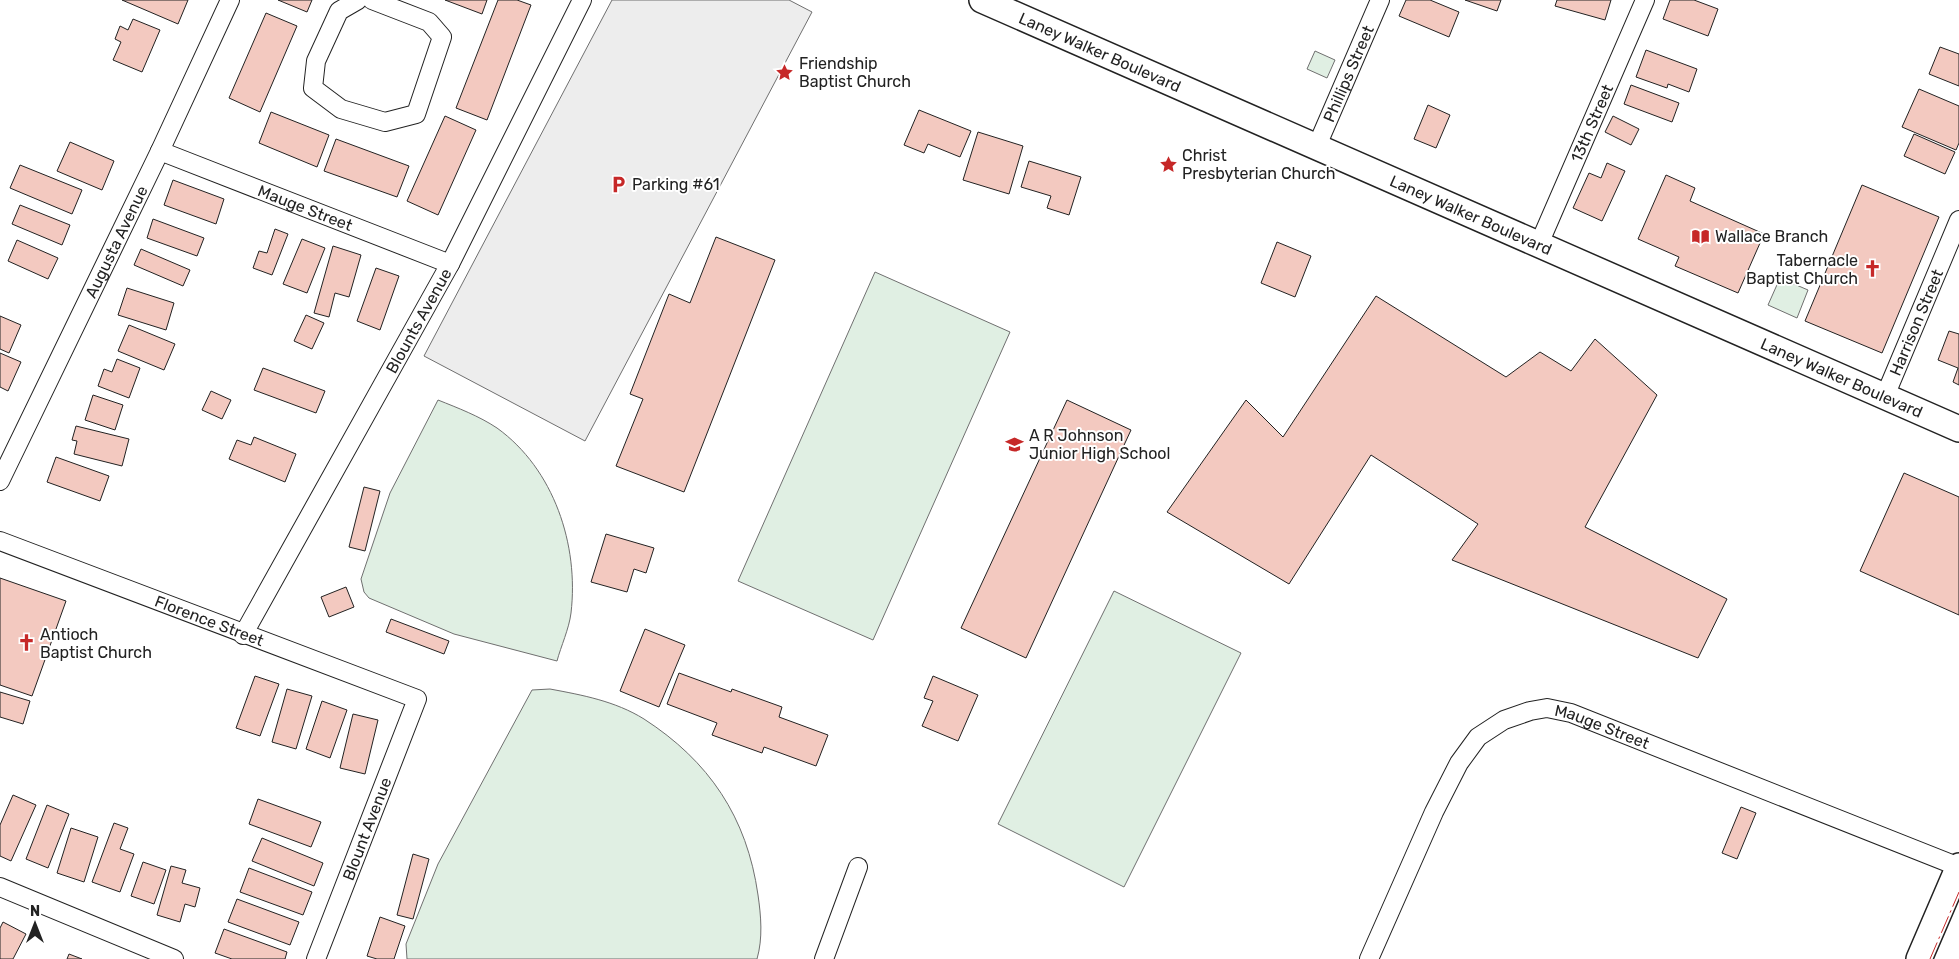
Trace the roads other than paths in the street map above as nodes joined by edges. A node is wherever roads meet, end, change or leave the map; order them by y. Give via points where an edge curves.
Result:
1 (230, 0) edge
2 (358, 0) edge
3 (372, 0) edge
4 (582, 0) edge
5 (982, 0) edge
6 (1380, 0) edge
7 (1645, 0) edge
8 (1316, 148) junction
9 (160, 151) junction
10 (1959, 220) edge
11 (1539, 244) junction
12 (450, 264) junction
13 (1884, 396) junction
14 (1959, 429) edge
15 (0, 481) edge
16 (0, 541) edge
17 (243, 635) junction
18 (417, 699) joint
19 (1959, 866) edge
20 (858, 867) dead end
21 (0, 887) edge
22 (174, 959) edge
23 (316, 959) edge
24 (824, 959) edge
25 (1369, 959) edge
26 (1919, 959) edge

1 - 9 street, Augusta Avenue
2 - 3 street via 339,11 316,61 313,88 341,109 385,122 416,114 442,37 429,22
4 - 12 street, Blounts Avenue
5 - 8 main road, Laney Walker Boulevard
6 - 8 street, Phillips Street
7 - 11 street, 13th Street
8 - 11 main road, Laney Walker Boulevard
9 - 12 street, Mauge Street
9 - 15 street, Augusta Avenue
10 - 13 street, Harrison Street
11 - 13 main road, Laney Walker Boulevard
12 - 17 street, Blounts Avenue
13 - 14 main road, Laney Walker Boulevard
16 - 17 street, Florence Street
17 - 18 street, Florence Street
18 - 23 street, Blount Avenue
19 - 25 street, Mauge Street via 1571,712 1539,708 1491,728 1478,737 1459,762
19 - 26 main road
20 - 24 street
21 - 22 street

